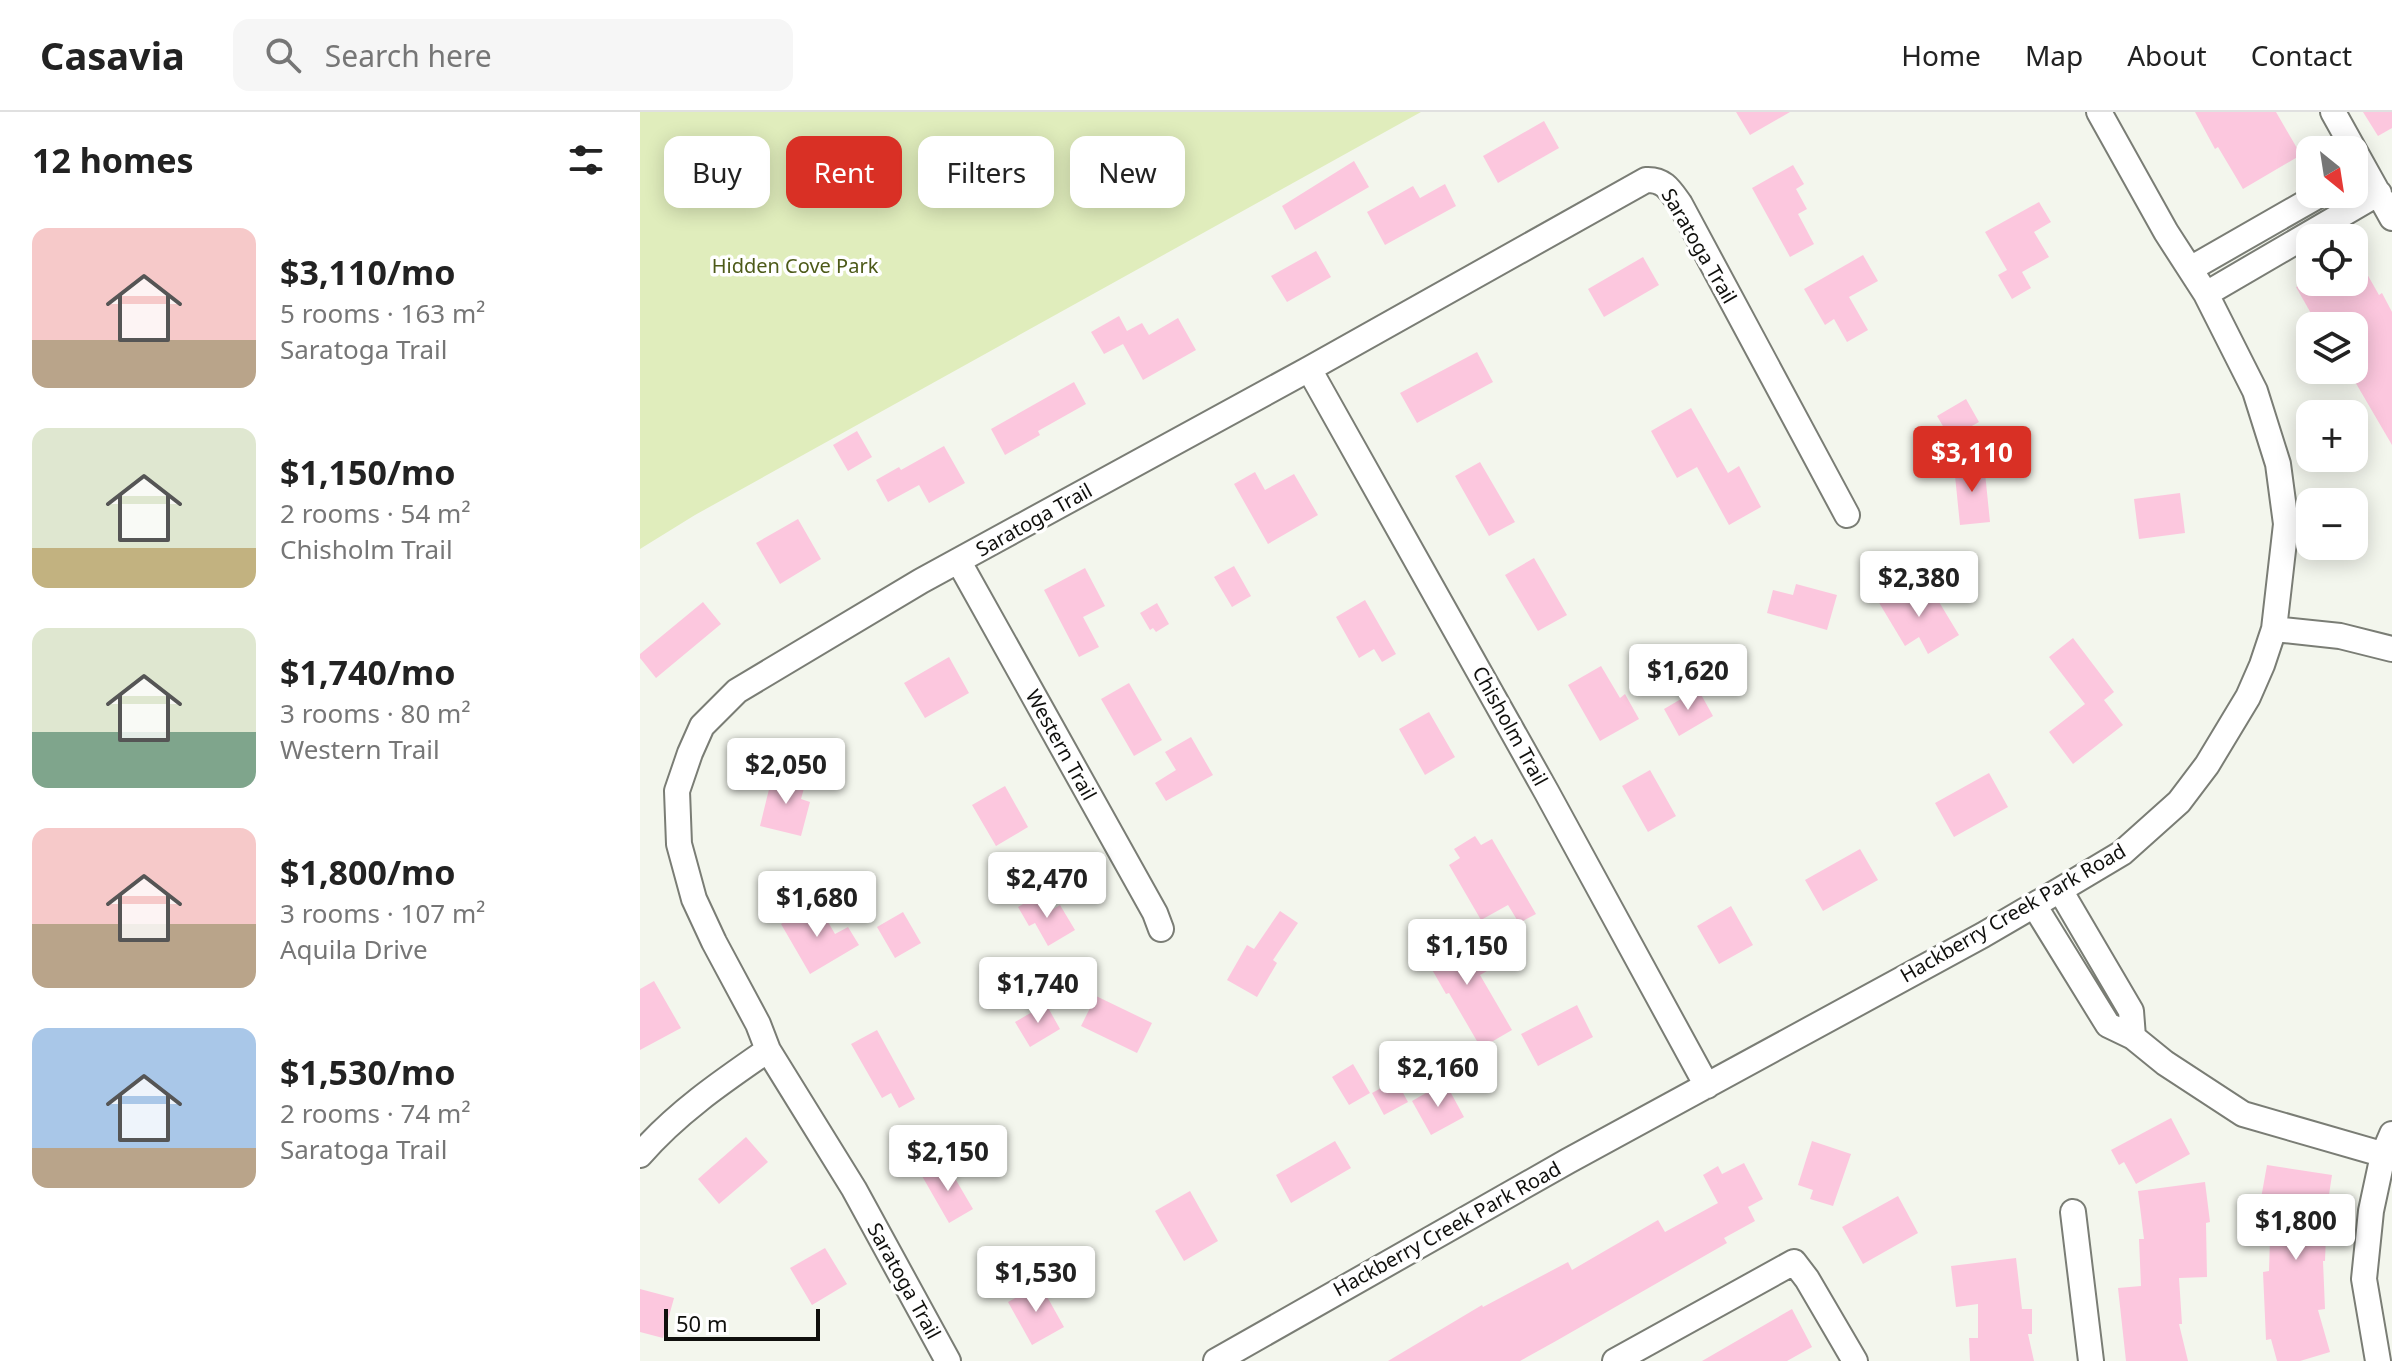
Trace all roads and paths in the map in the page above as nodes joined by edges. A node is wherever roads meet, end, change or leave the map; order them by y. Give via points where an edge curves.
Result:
1 (2099, 112) edge
2 (2333, 112) edge
3 (2344, 136) edge
4 (2368, 181) edge
5 (2379, 193) junction
6 (2297, 208) edge
7 (2392, 218) edge
8 (2190, 269) junction
9 (2206, 294) junction
10 (1309, 369) junction
11 (1847, 515) dead end
12 (959, 562) junction
13 (2274, 629) junction
14 (2392, 649) edge
15 (2060, 890) junction
16 (2034, 905) junction
17 (1161, 929) dead end
18 (2120, 993) junction
19 (2096, 1007) junction
20 (2133, 1037) junction
21 (768, 1050) junction
22 (1707, 1086) junction
23 (2389, 1149) edge
24 (640, 1155) edge
25 (2073, 1212) dead end
26 (948, 1361) edge
27 (1216, 1361) edge
28 (1615, 1361) edge
29 (1855, 1361) edge
30 (2091, 1361) edge
31 (2378, 1361) edge

1 - 8 street, Hackberry Creek Park Road
2 - 3 street
4 - 5 street
5 - 7 street
5 - 9 street
6 - 8 street
8 - 9 street, Hackberry Creek Park Road
9 - 13 street, Hackberry Creek Park Road via 2255,391 2278,464 2286,524
10 - 11 street, Saratoga Trail via 1628,188 1657,179 1680,204
10 - 12 street, Saratoga Trail
10 - 22 street, Chisholm Trail
12 - 17 street, Western Trail
12 - 21 street, Saratoga Trail via 751,681 702,726 690,753 677,791 679,844 694,899
13 - 14 street via 2340,636
13 - 15 street, Hackberry Creek Park Road via 2248,697 2179,802 2122,853
15 - 16 street, Hackberry Creek Park Road
15 - 18 street
16 - 19 street
16 - 22 street, Hackberry Creek Park Road
18 - 19 street
18 - 20 street via 2131,1011
19 - 20 street via 2108,1025
20 - 23 street via 2243,1114
21 - 24 street via 687,1110
21 - 26 street, Saratoga Trail via 854,1189
22 - 27 street, Hackberry Creek Park Road
23 - 31 street via 2371,1211 2364,1279
25 - 30 street
28 - 29 street via 1794,1262

